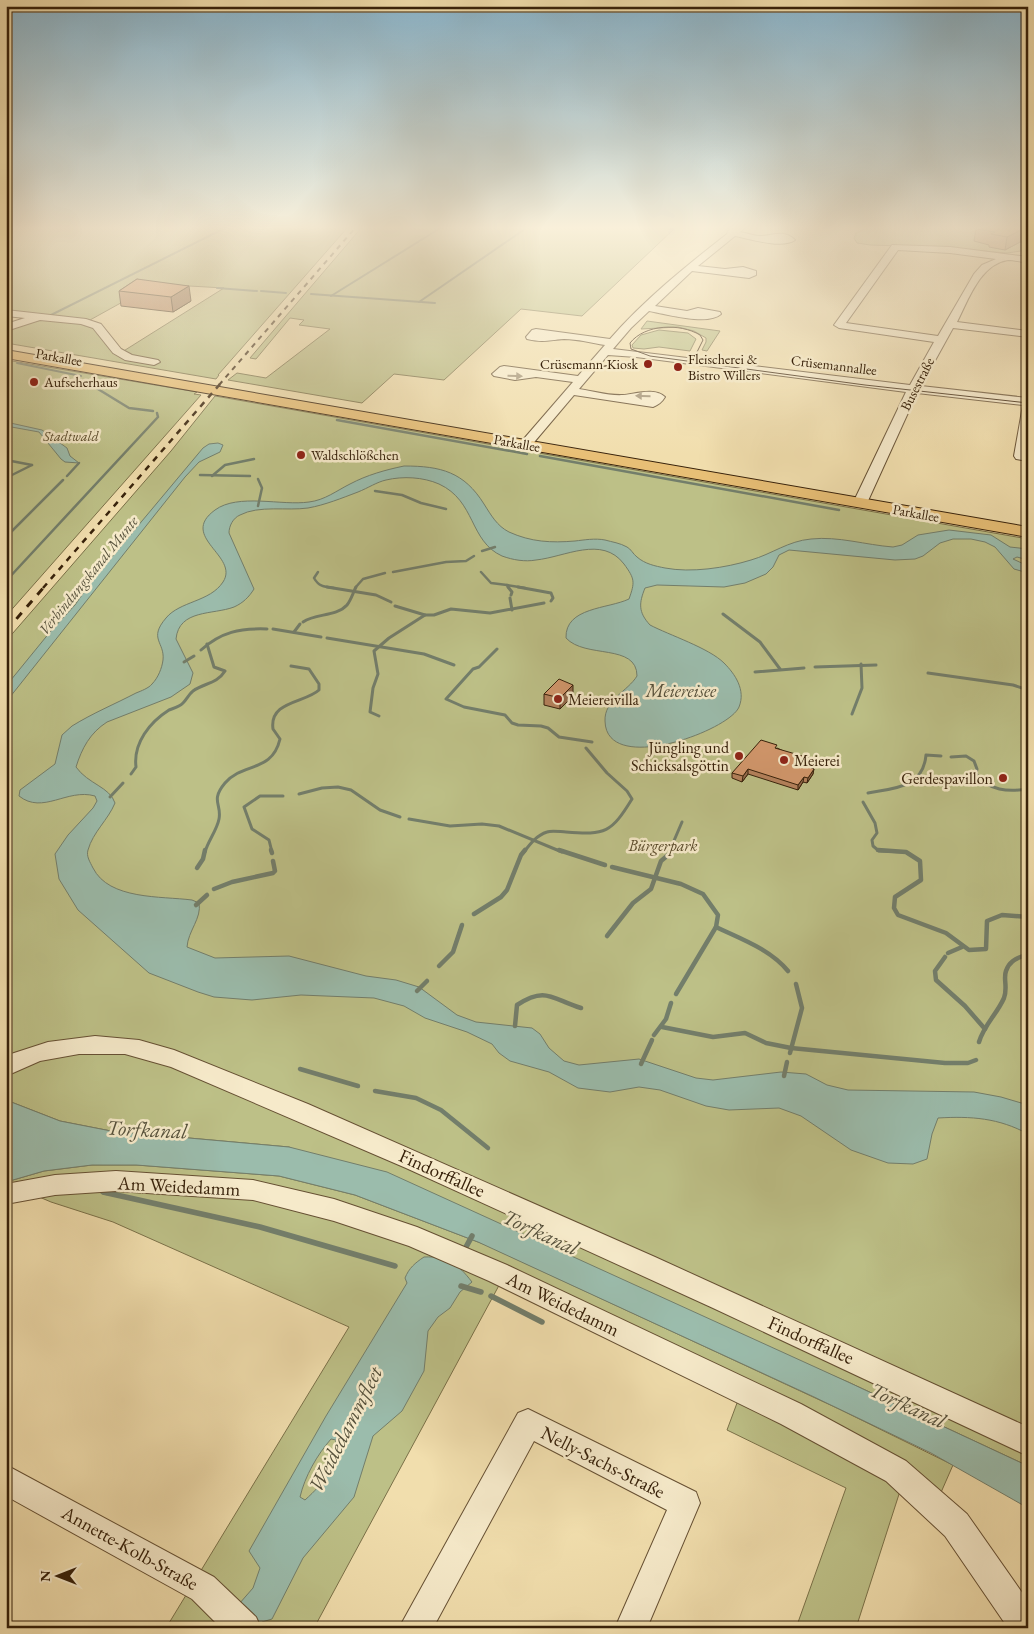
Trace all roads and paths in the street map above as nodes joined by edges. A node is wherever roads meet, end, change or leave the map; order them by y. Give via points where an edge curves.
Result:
1 (653, 303) edge
2 (855, 303) edge
3 (962, 303) edge
4 (648, 308) junction
5 (6, 313) edge
6 (688, 314) dead end
7 (42, 316) junction
8 (950, 324) junction
9 (6, 328) edge
10 (1028, 334) edge
11 (564, 336) dead end
12 (940, 340) junction
13 (6, 348) edge
14 (609, 348) junction
15 (6, 354) edge
16 (636, 354) joint
17 (154, 362) dead end
18 (535, 374) dead end
19 (580, 380) junction
20 (913, 389) junction
21 (571, 391) junction
22 (624, 398) dead end
23 (1028, 402) edge
24 (1028, 407) edge
25 (528, 441) junction
26 (1006, 455) dead end
27 (1024, 457) edge
28 (862, 499) junction
29 (1028, 525) edge
30 (1028, 532) edge
31 (6, 1067) edge
32 (6, 1194) edge
33 (1028, 1442) edge
34 (6, 1479) edge
35 (237, 1620) edge
36 (415, 1628) edge
37 (631, 1628) edge
38 (1027, 1628) edge

1 - 4 street
2 - 12 street via 839,325
3 - 8 street, Busestraße
4 - 6 street
4 - 14 street
5 - 7 street
7 - 9 street
7 - 17 street via 74,319 97,326 117,350 129,358
8 - 10 street
8 - 12 street, Busestraße
11 - 14 street
12 - 20 street, Busestraße
13 - 25 main road, Parkallee
14 - 16 street, Crüsemannallee
14 - 19 street
15 - 25 main road, Parkallee
16 - 20 street, Crüsemannallee
18 - 19 street
19 - 21 street
20 - 23 street, Crüsemannallee
20 - 28 street, Busestraße
21 - 22 street
21 - 25 street
24 - 27 street
25 - 28 main road, Parkallee
26 - 27 street
28 - 29 main road, Parkallee
28 - 30 main road, Parkallee
31 - 33 street, Findorffallee via 44,1052 100,1045 154,1052 311,1114 854,1359
32 - 38 street, Am Weidedamm via 55,1185 116,1181 253,1190 334,1210 435,1246 791,1414 896,1471 956,1525
34 - 35 street, Annette-Kolb-Straße via 203,1588
36 - 37 street, Nelly-Sachs-Straße via 528,1424 685,1503

